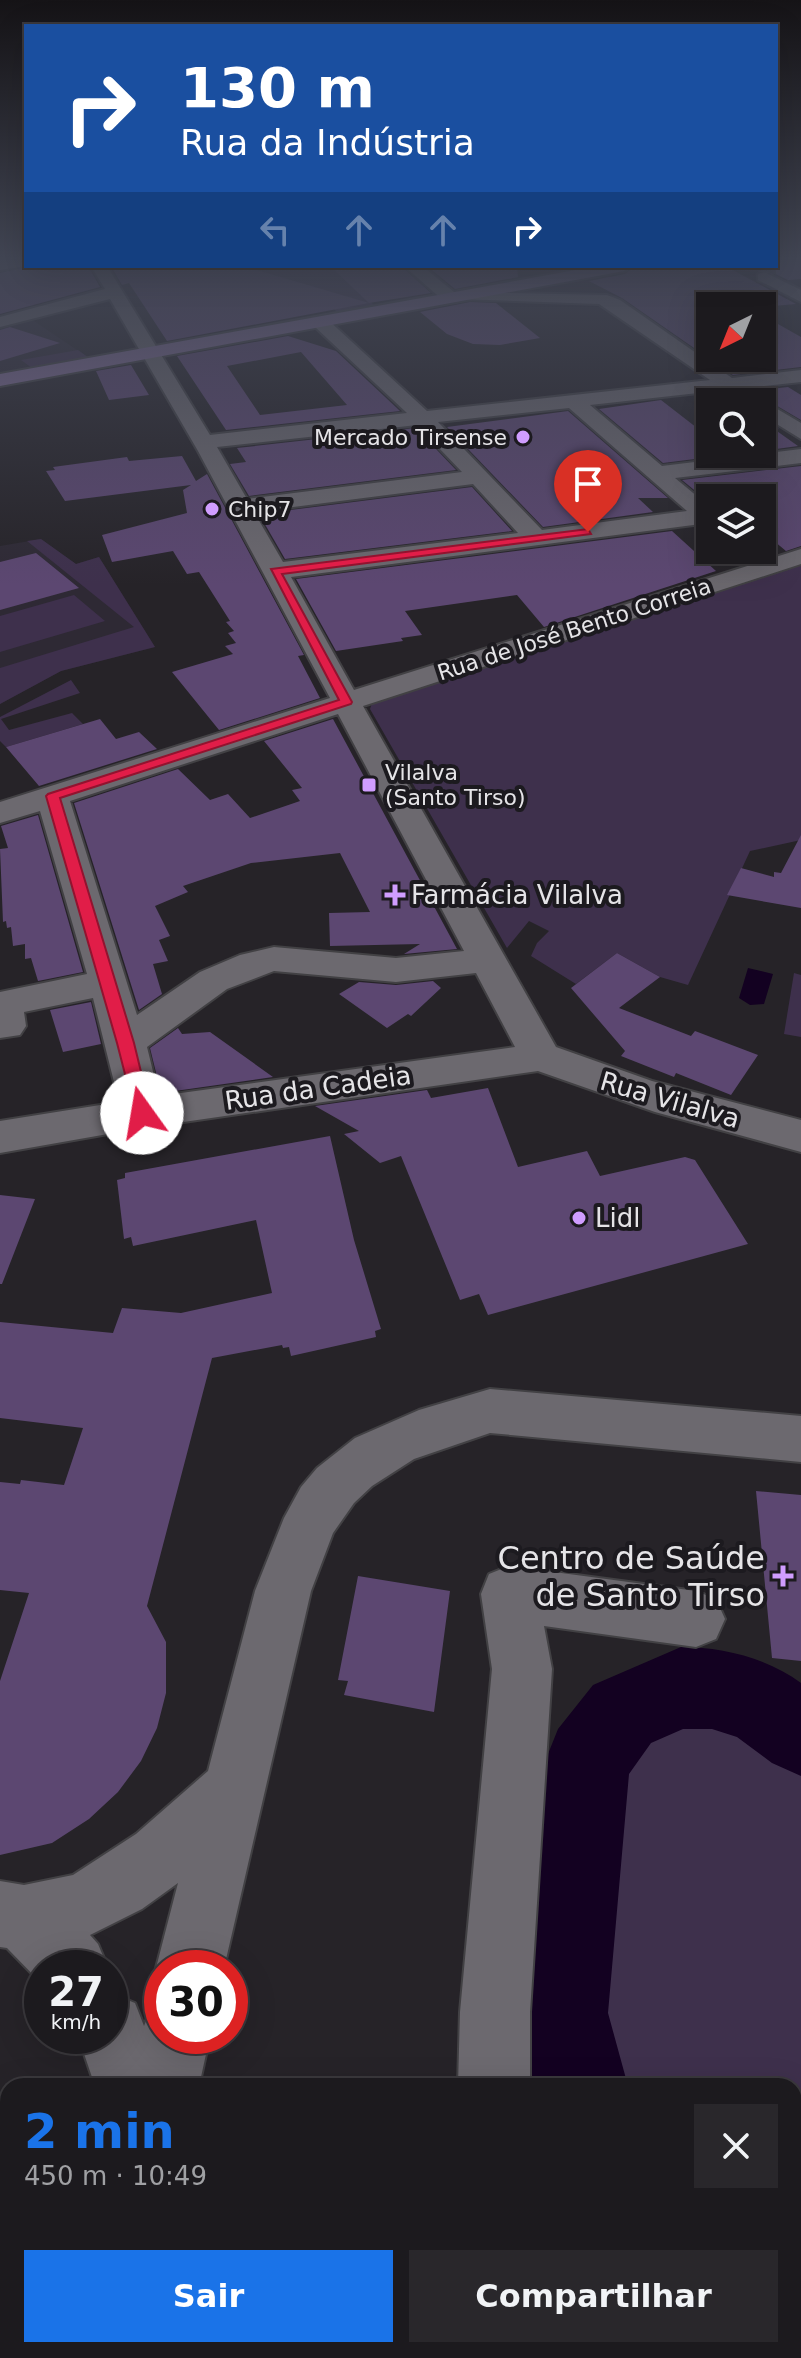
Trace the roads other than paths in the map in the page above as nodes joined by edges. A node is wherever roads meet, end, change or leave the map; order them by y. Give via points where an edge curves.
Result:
1 (82, 365) edge
2 (155, 365) edge
3 (366, 365) edge
4 (701, 365) edge
5 (801, 376) edge
6 (0, 380) edge
7 (728, 384) junction
8 (734, 388) edge
9 (573, 401) junction
10 (776, 416) edge
11 (423, 418) junction
12 (801, 433) edge
13 (203, 442) junction
14 (801, 456) edge
15 (658, 473) junction
16 (477, 477) junction
17 (696, 506) edge
18 (239, 507) junction
19 (696, 518) edge
20 (536, 538) junction
21 (801, 556) edge
22 (766, 564) edge
23 (769, 566) junction
24 (275, 571) junction
25 (346, 702) junction
26 (52, 796) junction
27 (0, 813) edge
28 (487, 959) junction
29 (108, 982) junction
30 (6, 1026) dead end
31 (126, 1043) junction
32 (541, 1057) junction
33 (142, 1113) junction
34 (801, 1136) edge
35 (0, 1137) edge
36 (801, 1439) edge
37 (696, 1619) dead end
38 (234, 1789) junction
39 (12, 1916) edge
40 (53, 1950) edge
41 (194, 1950) edge
42 (119, 2054) edge
43 (171, 2054) edge
44 (128, 2078) edge
45 (165, 2078) edge
46 (494, 2078) edge

1 - 6 main road
2 - 13 street
3 - 11 street
4 - 7 street
5 - 7 street
7 - 8 street
7 - 9 street
9 - 11 street
9 - 15 street
10 - 12 street
11 - 13 street
11 - 16 street
13 - 18 street
14 - 15 street
15 - 17 street
16 - 18 street
16 - 20 street
18 - 24 street
19 - 20 street
20 - 24 street
21 - 23 street, Rua de José Bento Correia
22 - 23 street
23 - 25 street, Rua de José Bento Correia
24 - 25 street
25 - 26 street, Rua de José Bento Correia
25 - 28 street
26 - 27 street, Rua de José Bento Correia
26 - 29 street
28 - 31 street via 385,971 274,959 202,985
28 - 32 street
29 - 30 street via 4,1004
29 - 31 street
31 - 33 street
32 - 33 street, Rua da Cadeia
32 - 34 street, Rua Vilalva via 669,1104
33 - 35 street, Rua da Cadeia
36 - 38 street via 490,1411 386,1447 350,1471 320,1504 300,1546 283,1591
37 - 46 street via 509,1594 522,1669
38 - 39 street via 149,1868 115,1890 70,1911
38 - 41 street
39 - 40 street
42 - 44 street
43 - 45 street

